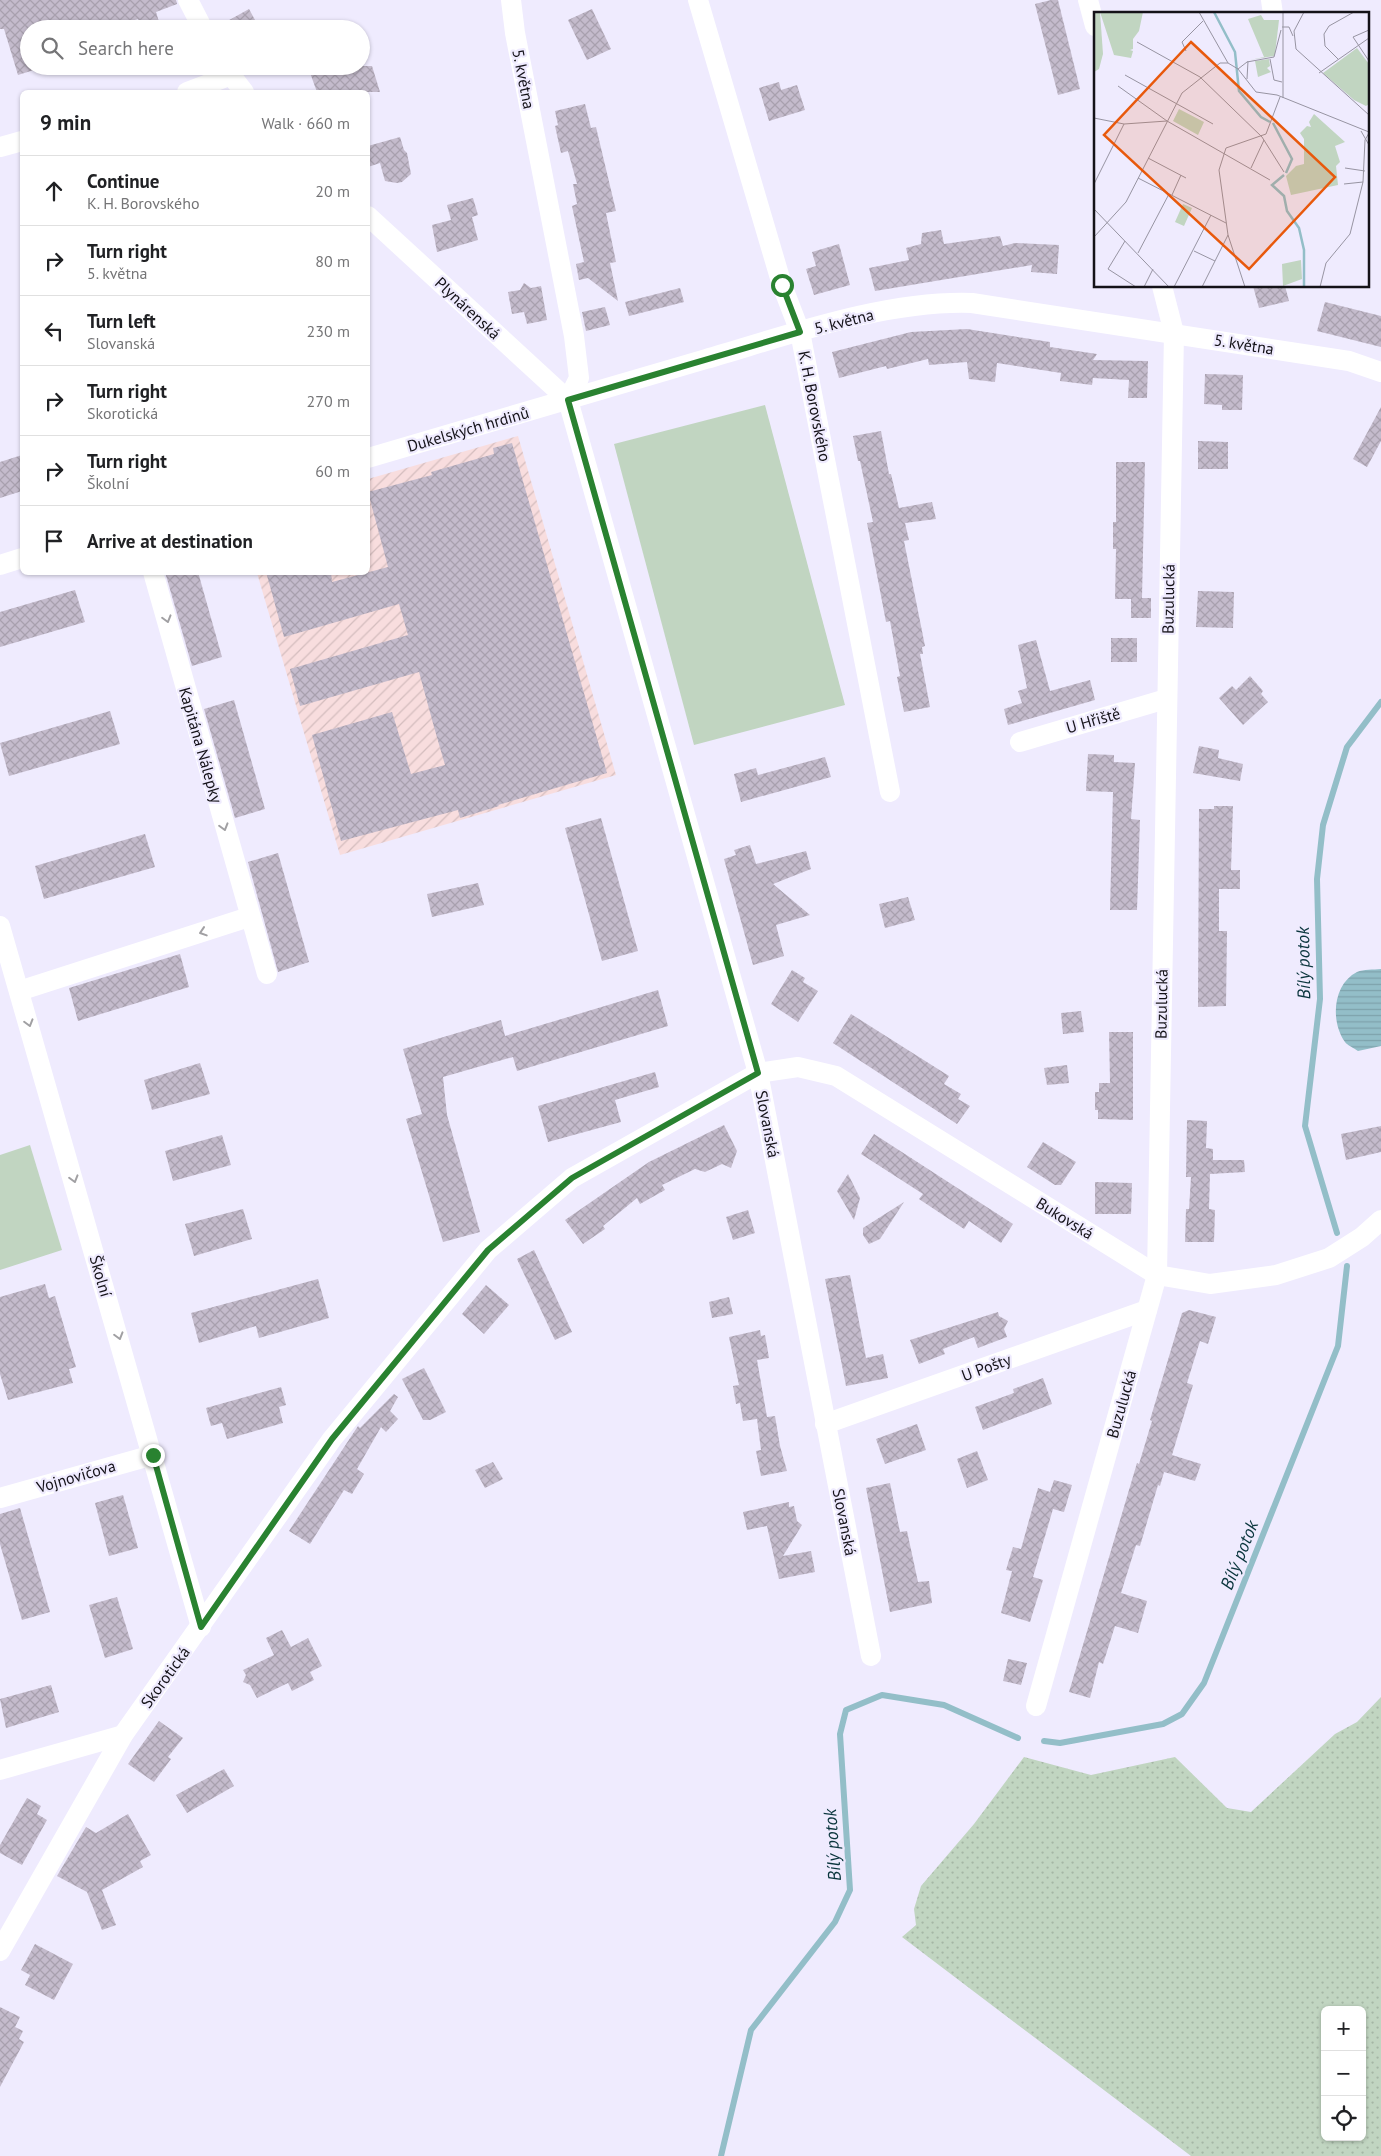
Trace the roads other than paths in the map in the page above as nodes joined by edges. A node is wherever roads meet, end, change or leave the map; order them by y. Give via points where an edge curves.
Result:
1 (188, 0) edge
2 (511, 0) edge
3 (698, 0) edge
4 (1088, 0) edge
5 (198, 20) edge
6 (1094, 22) edge
7 (219, 75) edge
8 (230, 75) edge
9 (191, 90) edge
10 (242, 90) edge
11 (20, 142) edge
12 (0, 147) edge
13 (370, 218) edge
14 (1163, 288) edge
15 (800, 332) junction
16 (1174, 333) junction
17 (1381, 372) edge
18 (568, 400) junction
19 (370, 457) edge
20 (20, 559) edge
21 (0, 565) edge
22 (155, 575) edge
23 (1166, 699) junction
24 (1020, 742) dead end
25 (890, 792) dead end
26 (249, 917) junction
27 (0, 926) edge
28 (4, 957) edge
29 (267, 974) dead end
30 (19, 991) junction
31 (758, 1073) junction
32 (1381, 1220) edge
33 (1157, 1275) junction
34 (1147, 1310) junction
35 (825, 1424) junction
36 (153, 1455) junction
37 (0, 1498) edge
38 (201, 1627) junction
39 (871, 1656) dead end
40 (1036, 1706) dead end
41 (123, 1735) junction
42 (0, 1770) edge
43 (0, 1951) edge

1 - 5 street
2 - 18 street, 5. května via 574,336 579,378
3 - 15 street, K. H. Borovského via 782,285
4 - 6 street
7 - 9 street
8 - 10 street
11 - 12 street
13 - 18 street, Plynárenská
14 - 16 street, Buzulucká
15 - 16 street, 5. května via 911,305 943,302 972,303
15 - 18 street, 5. května
15 - 25 street, K. H. Borovského
16 - 17 street, 5. května via 1349,361
16 - 23 street, Buzulucká
18 - 19 street, Dukelských hrdinů
18 - 31 street, Slovanská
20 - 21 street
22 -> 26 street, Kapitána Nálepky
23 - 24 street, U Hřiště
23 - 33 street, Buzulucká
26 - 29 street, Kapitána Nálepky
26 -> 30 street
27 - 28 street, Školní
28 - 30 street, Školní
30 -> 36 street, Školní
31 - 33 street, Bukovská via 798,1067 836,1076
31 - 35 street, Slovanská
31 - 38 street, Skorotická via 572,1178 488,1250 332,1439
32 - 33 street, Bukovská via 1362,1237 1329,1258 1276,1275 1210,1284
33 - 34 street, Buzulucká
34 - 35 street, U Pošty
34 - 40 street, Buzulucká
35 - 39 street, Slovanská
36 - 37 street, Vojnovičova
36 - 38 street, Školní
38 - 41 street, Skorotická
41 - 42 street
41 - 43 street, Skorotická

